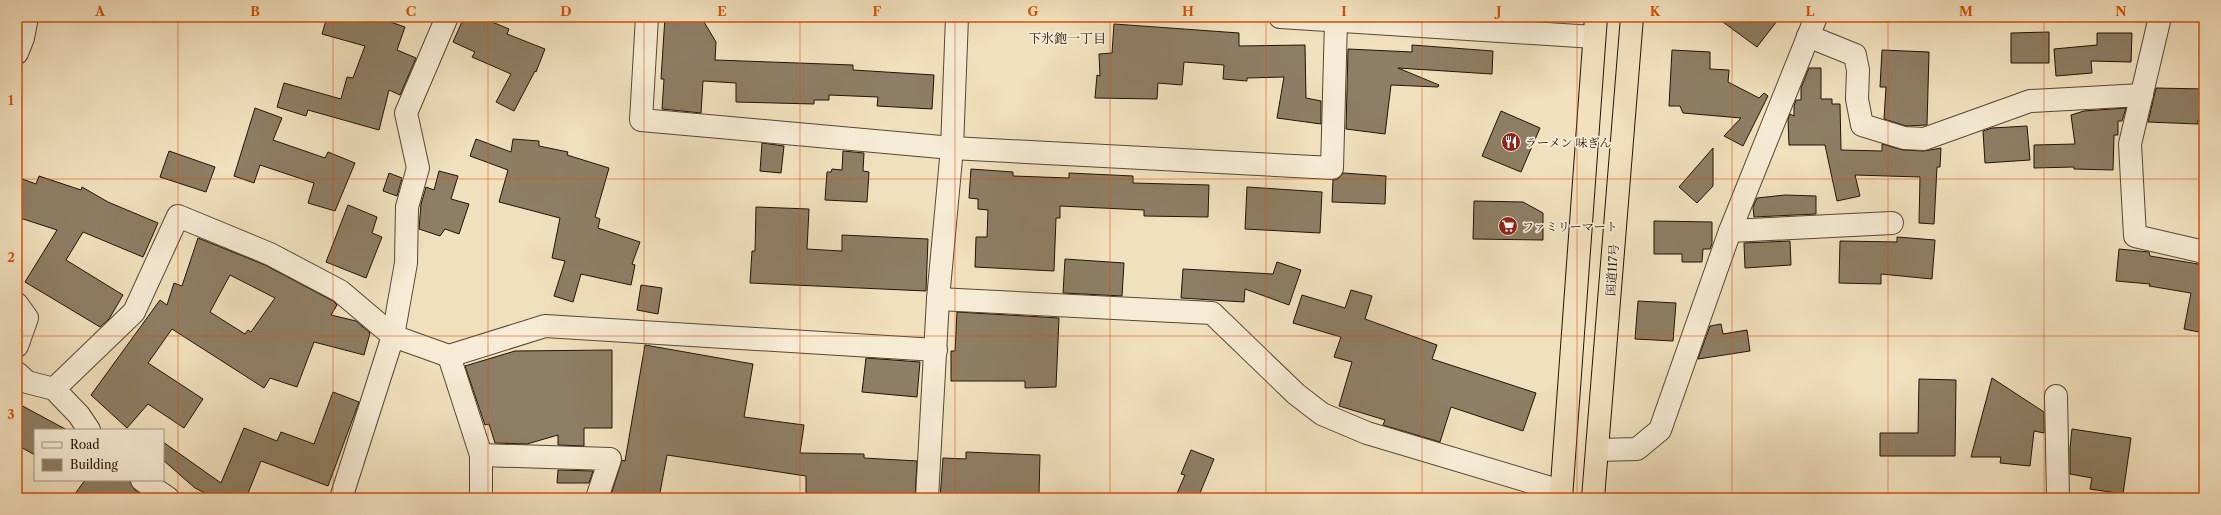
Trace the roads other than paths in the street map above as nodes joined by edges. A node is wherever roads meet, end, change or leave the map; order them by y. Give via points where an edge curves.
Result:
1 (27, 17) edge
2 (447, 17) edge
3 (647, 17) edge
4 (957, 17) edge
5 (1280, 17) edge
6 (1632, 17) edge
7 (2160, 17) edge
8 (1389, 20) edge
9 (1336, 21) junction
10 (1812, 26) edge
11 (1595, 27) edge
12 (17, 53) edge
13 (2142, 95) junction
14 (952, 148) junction
15 (1892, 223) dead end
16 (1730, 231) junction
17 (2204, 252) edge
18 (938, 299) junction
19 (17, 304) edge
20 (393, 336) junction
21 (17, 346) edge
22 (936, 350) junction
23 (449, 356) junction
24 (17, 373) edge
25 (54, 389) junction
26 (2056, 396) dead end
27 (88, 429) edge
28 (1598, 450) junction
29 (481, 456) junction
30 (143, 481) edge
31 (1561, 495) edge
32 (168, 498) edge
33 (341, 498) edge
34 (482, 498) edge
35 (597, 498) edge
36 (927, 498) edge
37 (1593, 498) edge
38 (2058, 498) edge

1 - 12 street
2 - 20 street via 406,112 418,168 407,207 406,264
3 - 14 street via 641,120
4 - 14 street
5 - 9 street
6 - 28 highway, 国道117号
7 - 13 street
8 - 9 street
8 - 11 street
9 - 14 street via 1332,168
10 - 13 street via 1855,55 1858,70 1857,99 1862,125 1904,138 1924,139 2030,100
10 - 16 street
11 - 31 highway
13 - 17 street via 2130,144 2135,236
14 - 18 street
15 - 16 street
16 - 28 street via 1660,430 1637,449
18 - 22 street
18 - 31 street via 1212,313 1296,394 1322,414 1367,433
19 - 21 street via 27,318
20 - 23 street
20 - 25 street via 340,291 270,254 178,216 134,312
20 - 33 street
22 - 23 street via 545,326
22 - 36 street
23 - 29 street
24 - 25 street via 27,382
25 - 27 street via 79,415
26 - 38 street
28 - 37 highway, 国道117号
29 - 34 street
29 - 35 street via 610,459
30 - 32 street

